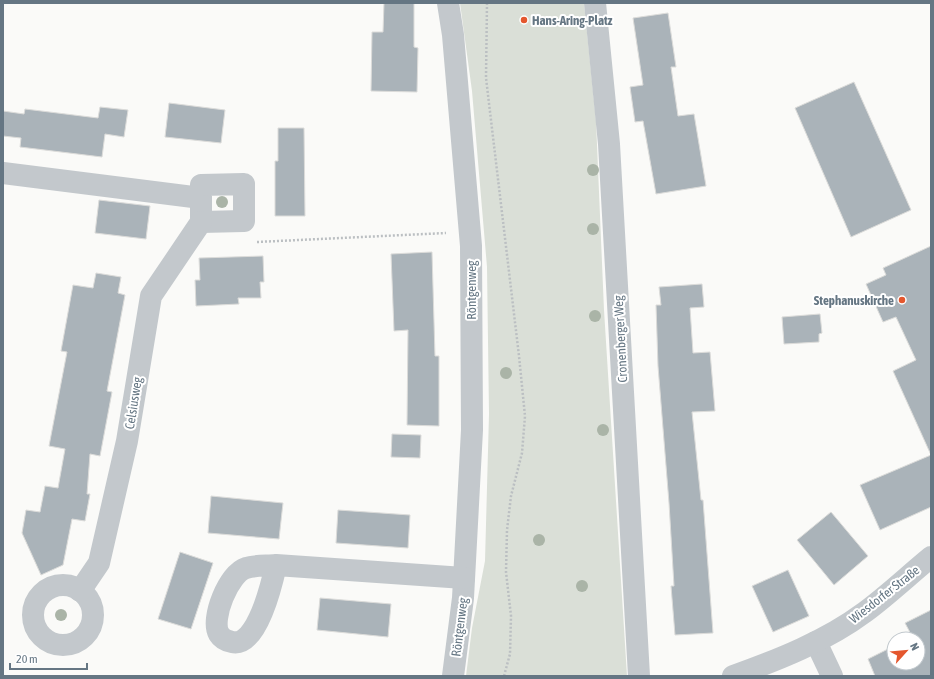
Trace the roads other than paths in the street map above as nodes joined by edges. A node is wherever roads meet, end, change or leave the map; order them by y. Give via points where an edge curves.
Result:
1 (448, 3) edge
2 (595, 3) edge
3 (3, 173) edge
4 (201, 198) junction
5 (201, 222) junction
6 (931, 557) edge
7 (276, 565) dead end
8 (464, 578) junction
9 (80, 591) dead end
10 (816, 642) junction
11 (453, 676) edge
12 (639, 676) edge
13 (733, 676) edge
14 (832, 676) edge

1 - 8 street, Röntgenweg via 454,35 470,232 472,430
2 - 12 street, Cronenberger Weg via 609,144
3 - 4 street
4 - 5 street
4 - 5 street via 201,185 244,184 244,221
5 - 9 street, Celsiusweg via 151,296 127,440 99,563
6 - 10 street, Wiesdorfer Straße via 864,612
7 - 8 street
8 - 11 street, Röntgenweg
10 - 13 street, Wiesdorfer Straße
10 - 14 street

